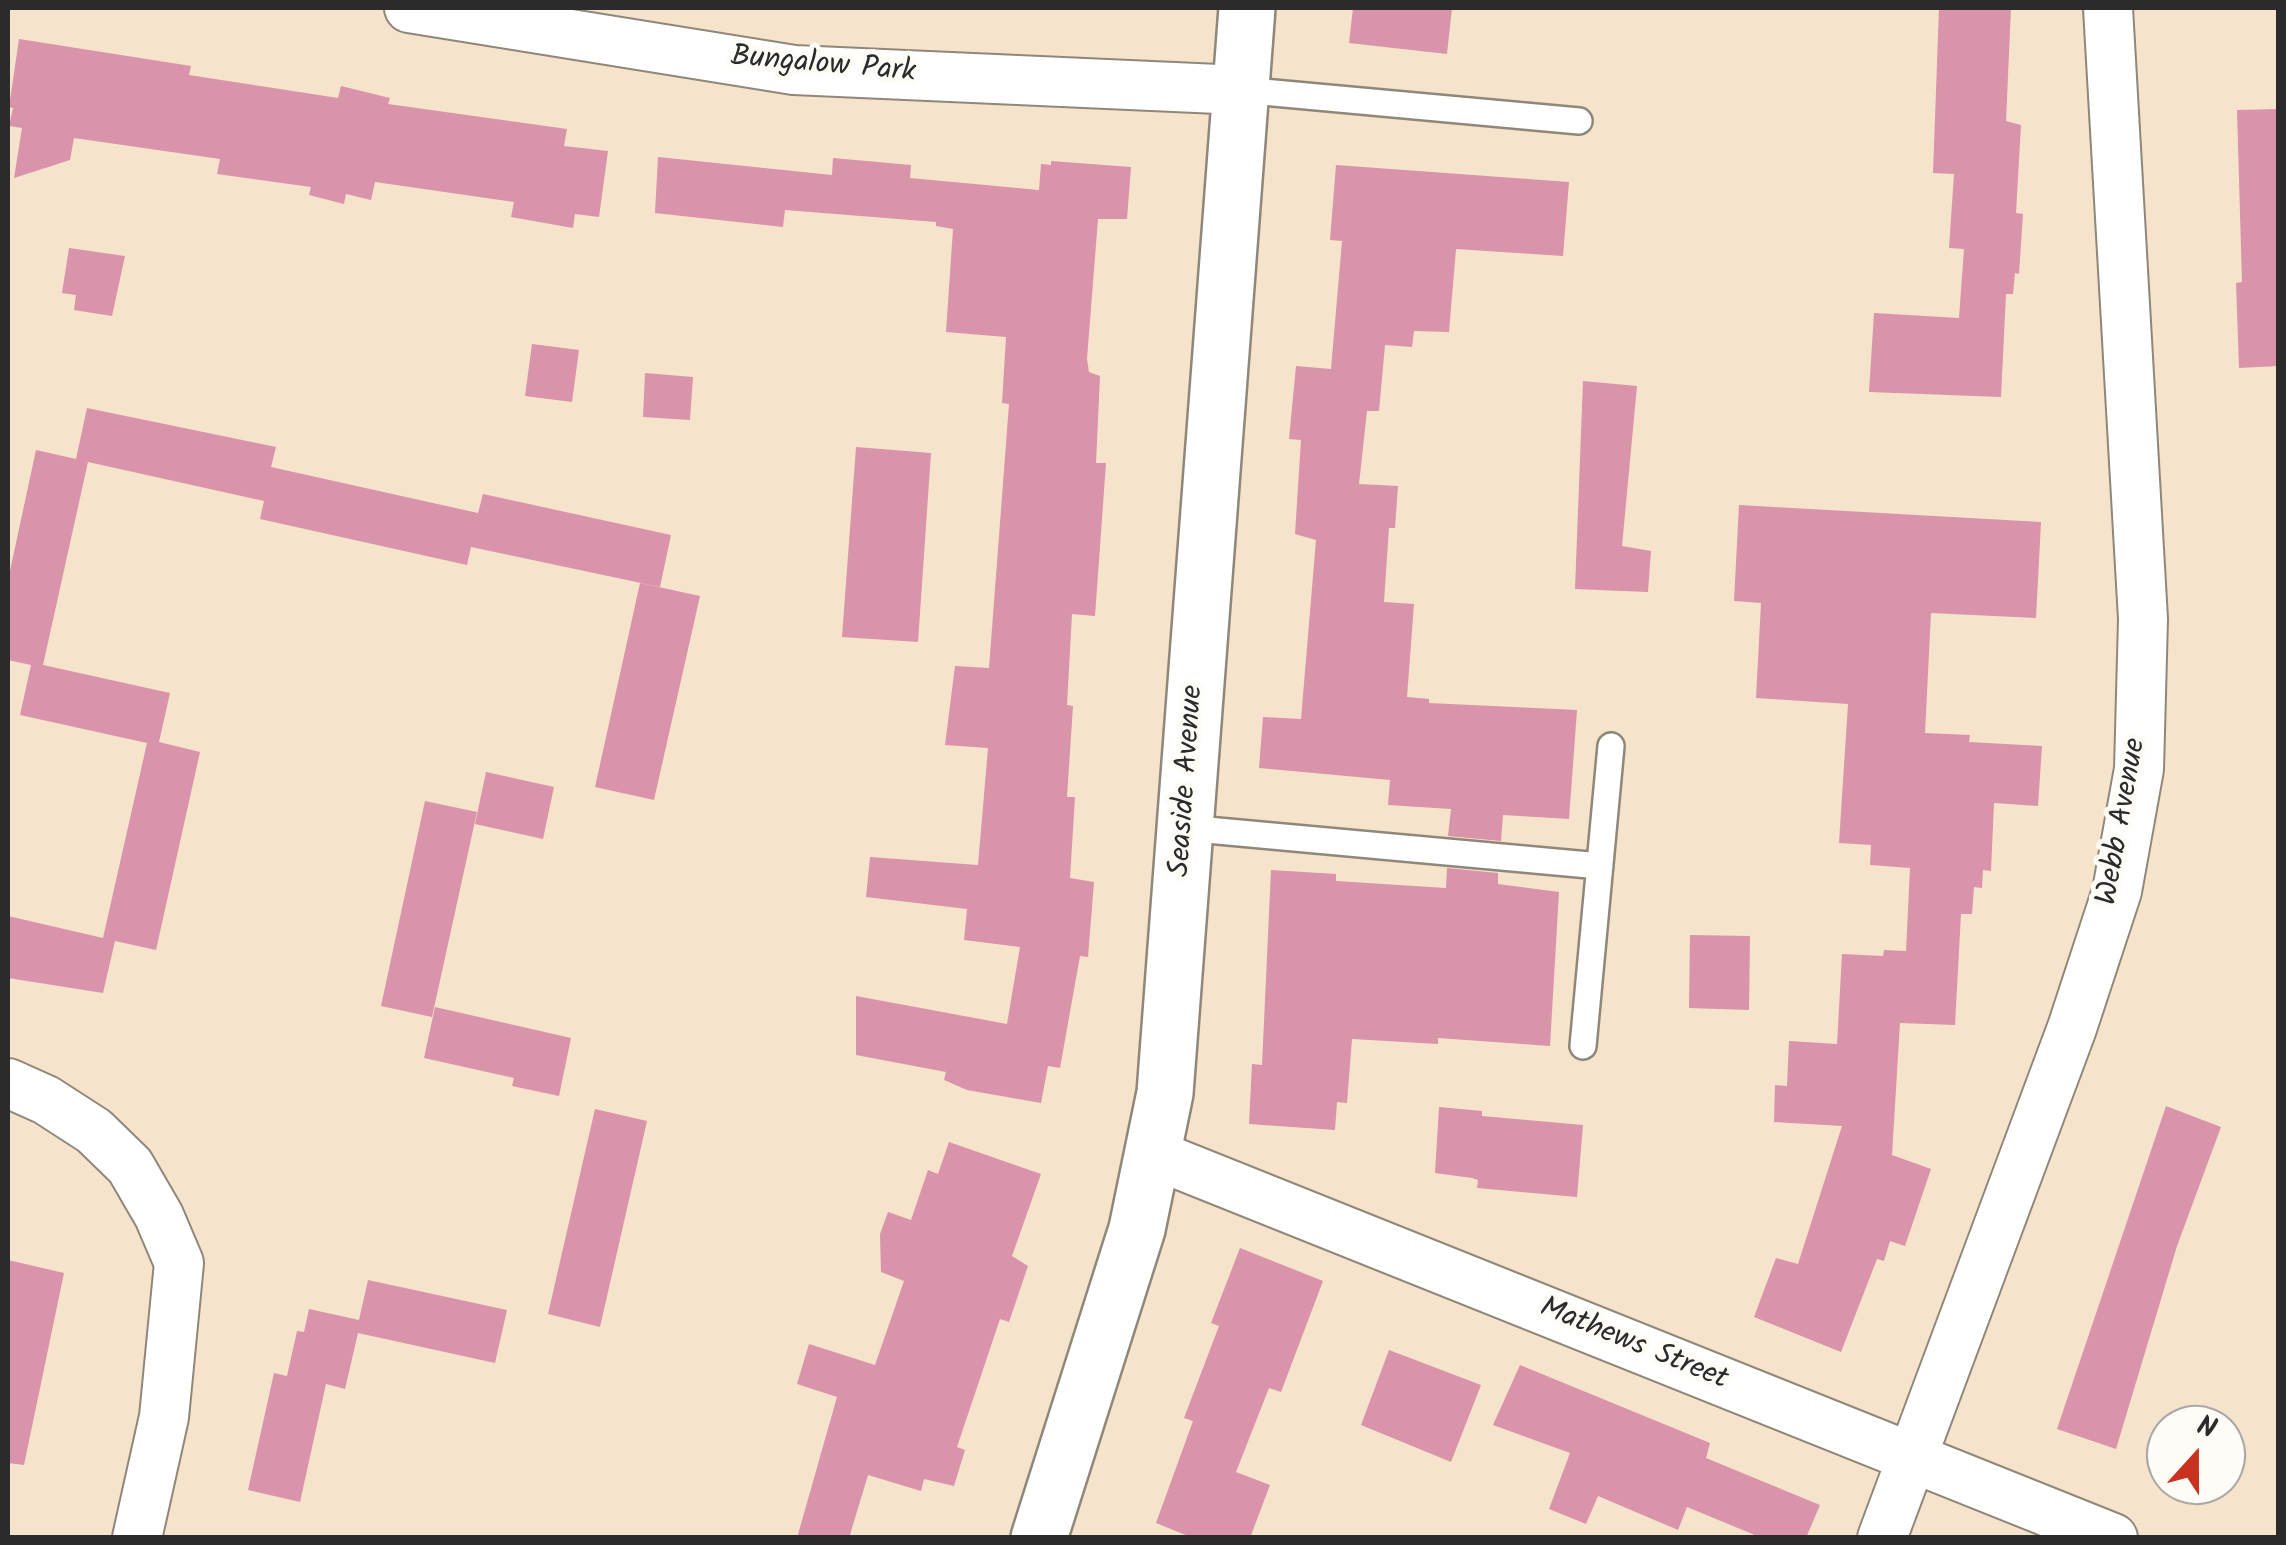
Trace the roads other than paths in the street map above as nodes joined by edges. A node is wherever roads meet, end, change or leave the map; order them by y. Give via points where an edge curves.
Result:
1 (409, 8) edge
2 (1247, 8) edge
3 (2108, 8) edge
4 (1241, 90) junction
5 (1578, 121) dead end
6 (1611, 746) dead end
7 (1185, 828) junction
8 (1600, 866) junction
9 (1583, 1046) dead end
10 (8, 1084) edge
11 (1153, 1154) junction
12 (1910, 1456) junction
13 (137, 1538) edge
14 (1039, 1538) edge
15 (1882, 1538) edge
16 (2113, 1538) edge

1 - 4 street, Bungalow Park via 794,70
2 - 4 main road, Seaside Avenue
3 - 12 street, Webb Avenue via 2143,619 2139,769 2117,891 2072,1028
4 - 5 lane
4 - 7 main road, Seaside Avenue
6 - 8 lane
7 - 8 lane
7 - 11 main road, Seaside Avenue via 1165,1094
8 - 9 lane
10 - 13 street via 94,1131 130,1166 178,1263 164,1417
11 - 12 street, Mathews Street
11 - 14 main road, Seaside Avenue via 1131,1247
12 - 15 street, Webb Avenue
12 - 16 street, Mathews Street

